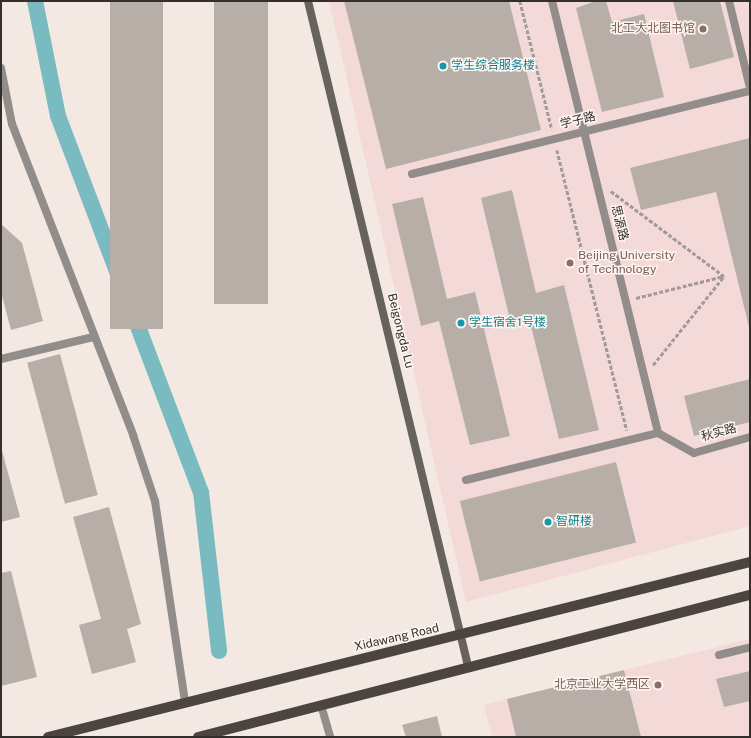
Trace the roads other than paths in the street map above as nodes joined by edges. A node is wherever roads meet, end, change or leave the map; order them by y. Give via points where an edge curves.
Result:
1 (308, 1) edge
2 (552, 1) edge
3 (729, 1) edge
4 (1, 68) edge
5 (750, 88) edge
6 (750, 91) edge
7 (584, 132) junction
8 (412, 174) dead end
9 (93, 337) junction
10 (1, 359) edge
11 (658, 433) junction
12 (750, 437) edge
13 (466, 480) dead end
14 (750, 562) edge
15 (750, 595) edge
16 (460, 637) junction
17 (750, 647) edge
18 (719, 655) dead end
19 (468, 666) junction
20 (185, 701) junction
21 (321, 705) junction
22 (48, 737) edge
23 (198, 737) edge
24 (330, 737) edge

1 - 16 street, Beigongda Lu
2 - 7 street, 思源路
3 - 5 street
4 - 9 street via 12,124
6 - 7 street, 学子路
7 - 8 street, 学子路
7 - 11 street, 思源路
9 - 10 street
9 - 20 street via 133,435 155,501
11 - 12 street, 秋实路 via 694,453
11 - 13 street
14 - 16 main road, Xidawang Road
15 - 19 main road
16 - 19 street, Beigongda Lu
16 - 20 main road, Xidawang Road
17 - 18 street
19 - 21 main road
20 - 22 main road, Xidawang Road
21 - 23 main road
21 - 24 street

